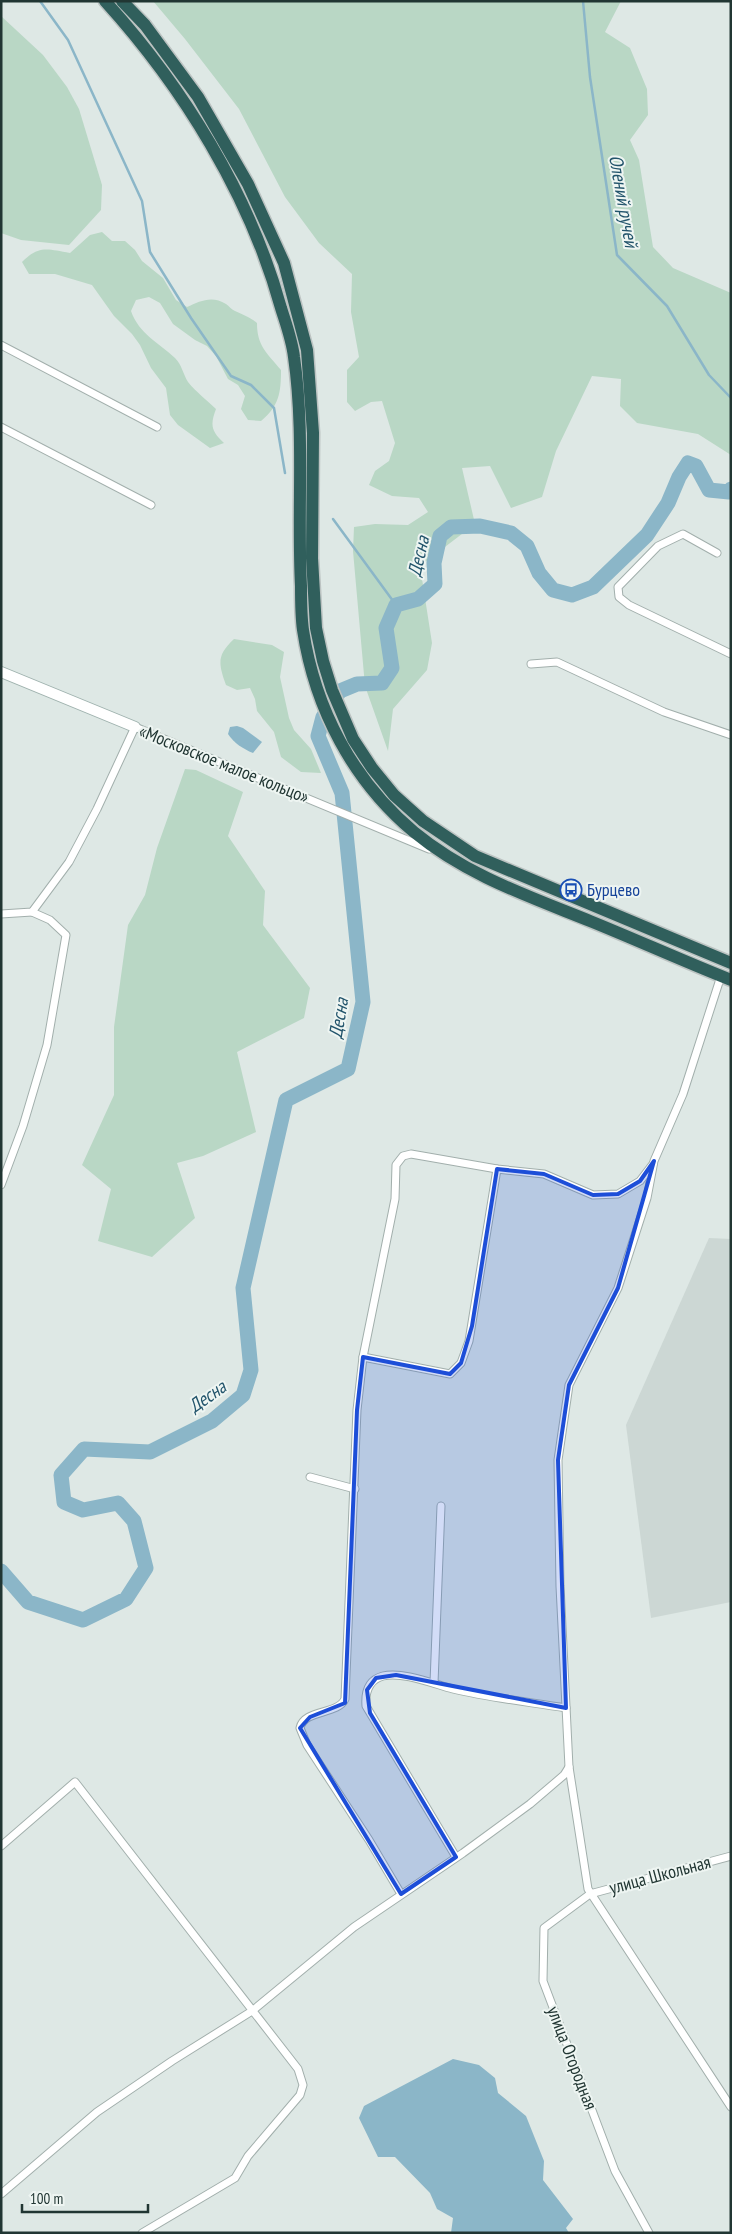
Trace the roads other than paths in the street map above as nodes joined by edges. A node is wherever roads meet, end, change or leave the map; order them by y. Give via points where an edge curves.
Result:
1 (105, 1) edge
2 (122, 1) edge
3 (1, 346) edge
4 (1, 427) edge
5 (157, 427) dead end
6 (151, 505) dead end
7 (717, 554) dead end
8 (731, 654) edge
9 (531, 664) dead end
10 (1, 672) edge
11 (135, 727) junction
12 (731, 735) edge
13 (447, 857) junction
14 (32, 912) junction
15 (1, 914) edge
16 (731, 964) edge
17 (726, 978) edge
18 (654, 1162) junction
19 (497, 1169) junction
20 (1, 1185) edge
21 (363, 1357) junction
22 (310, 1477) dead end
23 (355, 1489) junction
24 (441, 1506) dead end
25 (434, 1683) junction
26 (566, 1708) junction
27 (569, 1767) junction
28 (1, 1846) edge
29 (731, 1856) edge
30 (456, 1857) junction
31 (401, 1894) junction
32 (590, 1894) junction
33 (252, 2011) junction
34 (731, 2107) edge
35 (1, 2194) edge
36 (142, 2233) edge
37 (649, 2233) edge

1 - 13 highway via 186,104 235,190 271,269 294,354 301,432 299,558 302,628 309,663 328,717 360,775 386,806
2 - 16 highway via 198,97 248,184 284,264 307,350 313,433 312,558 316,628 340,713 353,739 394,795 423,821 474,856
3 - 5 street
4 - 6 street
7 - 8 street via 683,534 658,546 618,587 619,597 629,605
9 - 12 street via 557,662 664,712
10 - 11 street, «Московское малое кольцо»
11 - 13 street, «Московское малое кольцо»
11 - 14 street via 69,862
13 - 17 highway via 486,879
14 - 15 street
14 - 20 street via 50,920 66,935 48,1045
17 - 18 street
18 - 19 street via 640,1181 618,1194 593,1195 544,1174
18 - 26 street via 647,1198 618,1288 569,1385 558,1460
19 - 21 street via 472,1326 461,1363 450,1374
19 - 21 street via 411,1154 400,1159 396,1165 395,1199
21 - 23 street via 357,1410
22 - 23 street
23 - 31 street via 346,1699 339,1706 310,1717 300,1728
24 - 25 street
25 - 26 street
25 - 30 street via 396,1675 376,1678 368,1687 366,1706
26 - 27 street
27 - 30 street via 530,1804
27 - 32 street
28 - 33 street via 75,1782
29 - 32 street, улица Школьная
30 - 31 street
31 - 33 street via 339,1938
32 - 34 street
32 - 37 street, улица Огородная via 544,1928 543,1981 615,2172
33 - 35 street via 97,2112
33 - 36 street via 298,2069 303,2085 300,2096 248,2156 235,2178

